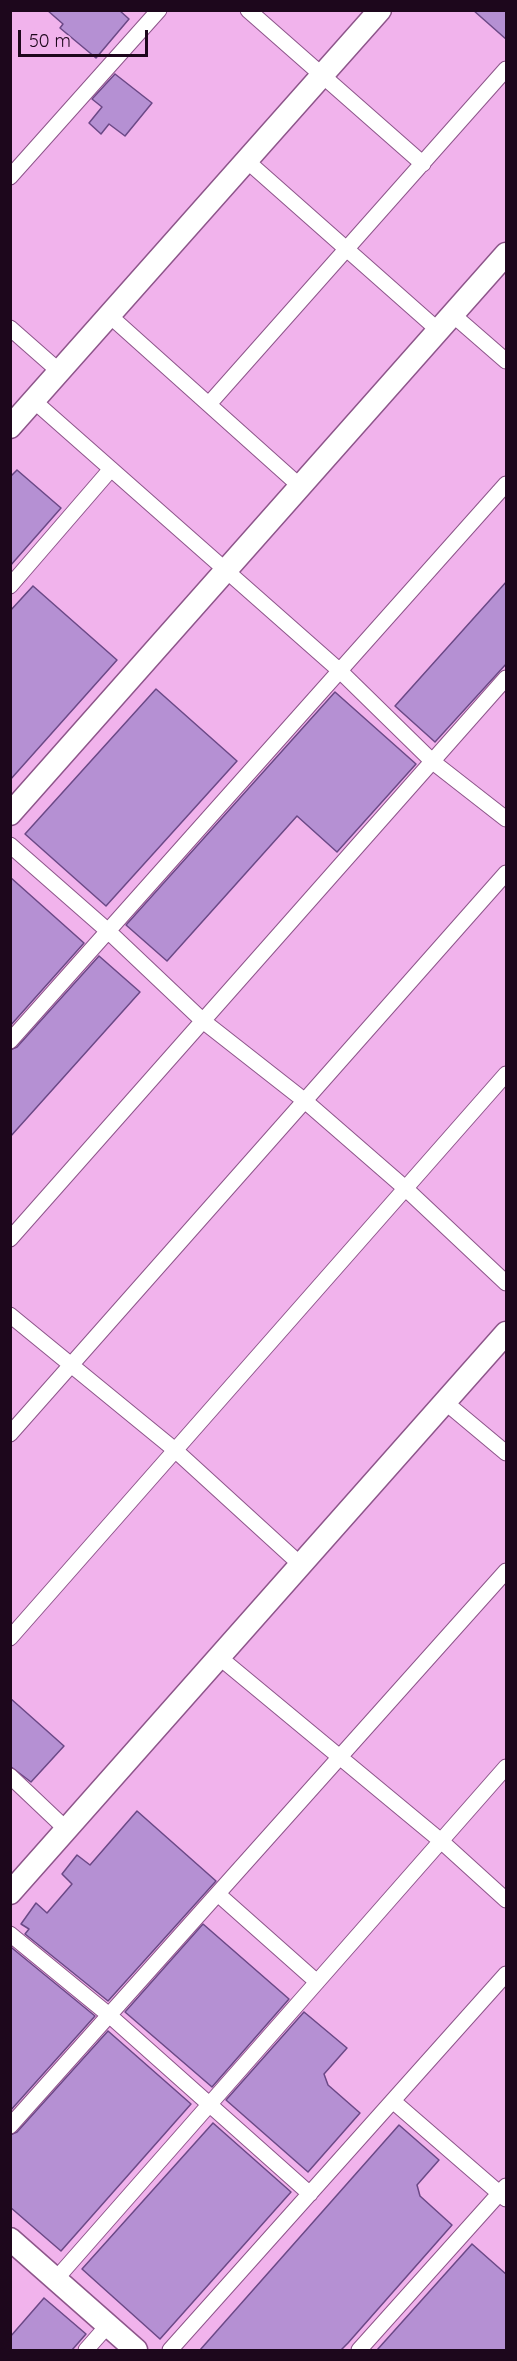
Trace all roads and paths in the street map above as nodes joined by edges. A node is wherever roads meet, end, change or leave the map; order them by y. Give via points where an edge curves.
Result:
1 (159, 10) edge
2 (248, 10) edge
3 (380, 10) edge
4 (507, 69) edge
5 (322, 76) junction
6 (247, 161) junction
7 (423, 164) junction
8 (10, 177) edge
9 (347, 249) junction
10 (507, 254) edge
11 (110, 316) junction
12 (446, 322) junction
13 (10, 328) edge
14 (507, 361) edge
15 (60, 372) junction
16 (34, 401) junction
17 (209, 404) junction
18 (10, 427) edge
19 (111, 469) junction
20 (507, 484) edge
21 (302, 488) junction
22 (226, 571) junction
23 (10, 586) edge
24 (340, 671) junction
25 (507, 678) edge
26 (434, 762) junction
27 (10, 814) edge
28 (507, 819) edge
29 (10, 845) edge
30 (507, 873) edge
31 (108, 931) junction
32 (203, 1021) junction
33 (10, 1041) edge
34 (507, 1074) edge
35 (305, 1101) junction
36 (405, 1188) junction
37 (10, 1239) edge
38 (507, 1283) edge
39 (10, 1315) edge
40 (507, 1333) edge
41 (72, 1364) junction
42 (445, 1402) junction
43 (10, 1434) edge
44 (175, 1450) junction
45 (507, 1453) edge
46 (301, 1566) junction
47 (507, 1571) edge
48 (10, 1638) edge
49 (219, 1658) junction
50 (338, 1757) junction
51 (507, 1767) edge
52 (10, 1776) edge
53 (66, 1830) junction
54 (441, 1841) junction
55 (10, 1893) edge
56 (219, 1895) junction
57 (507, 1900) edge
58 (10, 1934) edge
59 (507, 1974) edge
60 (317, 1982) junction
61 (109, 2015) junction
62 (394, 2102) junction
63 (210, 2105) junction
64 (10, 2126) edge
65 (504, 2193) edge
66 (310, 2194) junction
67 (10, 2239) edge
68 (56, 2279) junction
69 (108, 2325) junction
70 (86, 2350) edge
71 (136, 2350) edge
72 (170, 2350) edge
73 (359, 2350) edge

1 - 8 street
2 - 5 street
3 - 5 street
4 - 7 street
5 - 6 street
5 - 7 street
6 - 9 street
6 - 11 street
7 - 9 street
9 - 12 street
9 - 17 street
10 - 12 street
11 - 15 street
11 - 17 street
12 - 14 street
12 - 21 street
13 - 15 street
15 - 16 street
16 - 18 street
16 - 19 street
17 - 21 street
19 - 22 street
19 - 23 street
20 - 24 street
21 - 22 street
22 - 24 street
22 - 27 street
24 - 26 street
24 - 31 street
25 - 26 street
26 - 28 street
26 - 32 street
29 - 31 street
30 - 35 street
31 - 32 street
31 - 33 street
32 - 35 street
32 - 37 street
34 - 36 street
35 - 36 street
35 - 41 street
36 - 38 street
36 - 44 street
39 - 41 street
40 - 42 street
41 - 43 street
41 - 44 street
42 - 45 street
42 - 46 street
44 - 46 street
44 - 48 street
46 - 49 street
47 - 50 street
49 - 50 street
49 - 53 street
50 - 54 street
50 - 56 street
51 - 54 street
52 - 53 street
53 - 55 street
54 - 57 street
54 - 60 street
56 - 60 street
56 - 61 street
58 - 61 street
59 - 62 street
60 - 63 street
61 - 63 street
61 - 64 street
62 - 65 street
62 - 66 street
63 - 66 street
63 - 68 street
65 - 73 street
66 - 72 street
67 - 68 street
68 - 69 street
69 - 70 street
69 - 71 street

